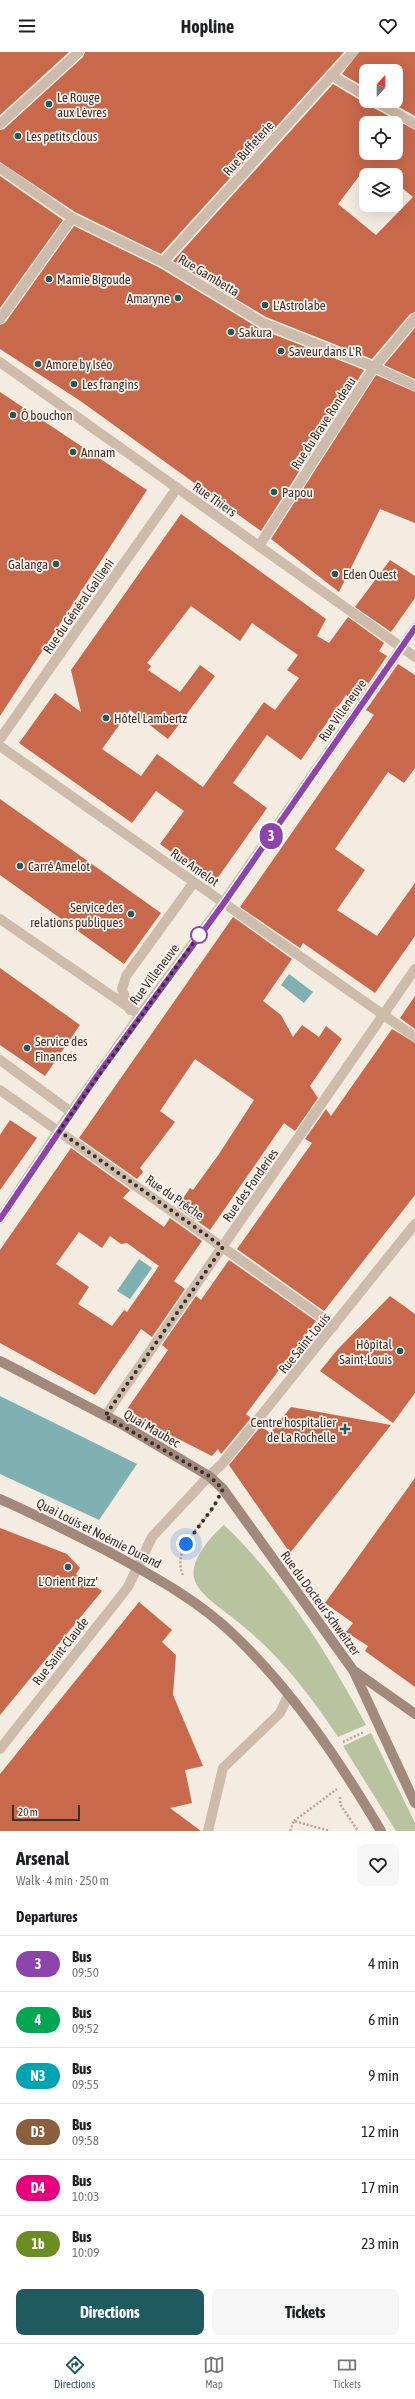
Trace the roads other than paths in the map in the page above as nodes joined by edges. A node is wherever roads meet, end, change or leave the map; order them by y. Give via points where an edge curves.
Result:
1 (79, 52) edge
2 (353, 52) edge
3 (331, 75) junction
4 (359, 92) edge
5 (387, 108) edge
6 (0, 124) edge
7 (415, 124) edge
8 (0, 168) edge
9 (72, 218) junction
10 (163, 262) junction
11 (415, 318) edge
12 (0, 319) edge
13 (0, 362) edge
14 (374, 367) junction
15 (415, 386) edge
16 (177, 488) junction
17 (258, 546) junction
18 (415, 628) edge
19 (401, 648) junction
20 (415, 657) edge
21 (0, 739) edge
22 (0, 746) edge
23 (194, 882) junction
24 (224, 903) junction
25 (0, 919) edge
26 (415, 969) edge
27 (130, 1010) junction
28 (140, 1015) junction
29 (383, 1015) junction
30 (415, 1037) edge
31 (0, 1060) edge
32 (0, 1090) edge
33 (71, 1112) junction
34 (59, 1131) junction
35 (0, 1219) edge
36 (415, 1224) edge
37 (223, 1247) junction
38 (334, 1326) junction
39 (0, 1361) edge
40 (105, 1416) junction
41 (209, 1476) junction
42 (223, 1489) joint
43 (0, 1499) edge
44 (137, 1568) junction
45 (353, 1670) junction
46 (288, 1696) junction
47 (415, 1714) edge
48 (0, 1748) edge
49 (415, 1803) edge
50 (208, 1831) edge
51 (380, 1831) edge

1 - 6 street
2 - 3 street, Rue Buffeterie
3 - 4 street
3 - 10 street, Rue Buffeterie
5 - 7 street
8 - 9 street, Rue Gambetta
9 - 10 street, Rue Gambetta
9 - 12 street
10 - 14 street, Rue Gambetta via 263,323
11 - 14 street, Rue du Brave Rondeau
13 - 16 street, Rue Thiers
14 - 15 street, Rue Gambetta
14 - 17 street, Rue du Brave Rondeau
16 - 17 street, Rue Thiers
16 - 21 street, Rue du Général Gallieni
17 - 19 street, Rue Thiers
18 - 19 street, Rue Villeneuve
19 - 20 street, Rue Thiers
19 - 24 street, Rue Villeneuve
22 - 23 street, Rue Amelot
23 - 24 street, Rue Amelot
23 - 27 street via 126,976 122,989
24 - 28 street, Rue Villeneuve
24 - 29 street, Rue Amelot
25 - 27 street
26 - 29 street, Rue des Fonderies
27 - 28 street
28 - 33 street, Rue Villeneuve
29 - 30 street, Rue Amelot
29 - 37 street, Rue des Fonderies
31 - 33 street
32 - 34 street, Rue du Prêche
33 - 34 street, Rue Villeneuve
34 - 35 street, Rue Villeneuve
34 - 37 street, Rue du Prêche
36 - 38 street, Rue Saint-Louis
37 - 38 street, Rue du Prêche
37 - 40 street, Rue des Fonderies
38 - 41 street, Rue Saint-Louis via 222,1464
39 - 40 main road, Quai Maubec
40 - 41 main road, Quai Maubec
41 - 42 main road, Quai Maubec
41 - 44 street, Rue Saint-Louis via 152,1537
42 - 45 main road, Rue du Docteur Schweitzer
43 - 44 main road, Quai Louis et Noémie Durand via 37,1515
44 - 46 main road, Quai Louis et Noémie Durand via 158,1578 183,1595 234,1635
44 - 48 street, Rue Saint-Claude via 128,1587
45 - 47 main road, Rue du Docteur Schweitzer
45 - 49 main road
46 - 50 street via 280,1713 223,1768
46 - 51 main road, Quai Louis et Noémie Durand via 329,1750

